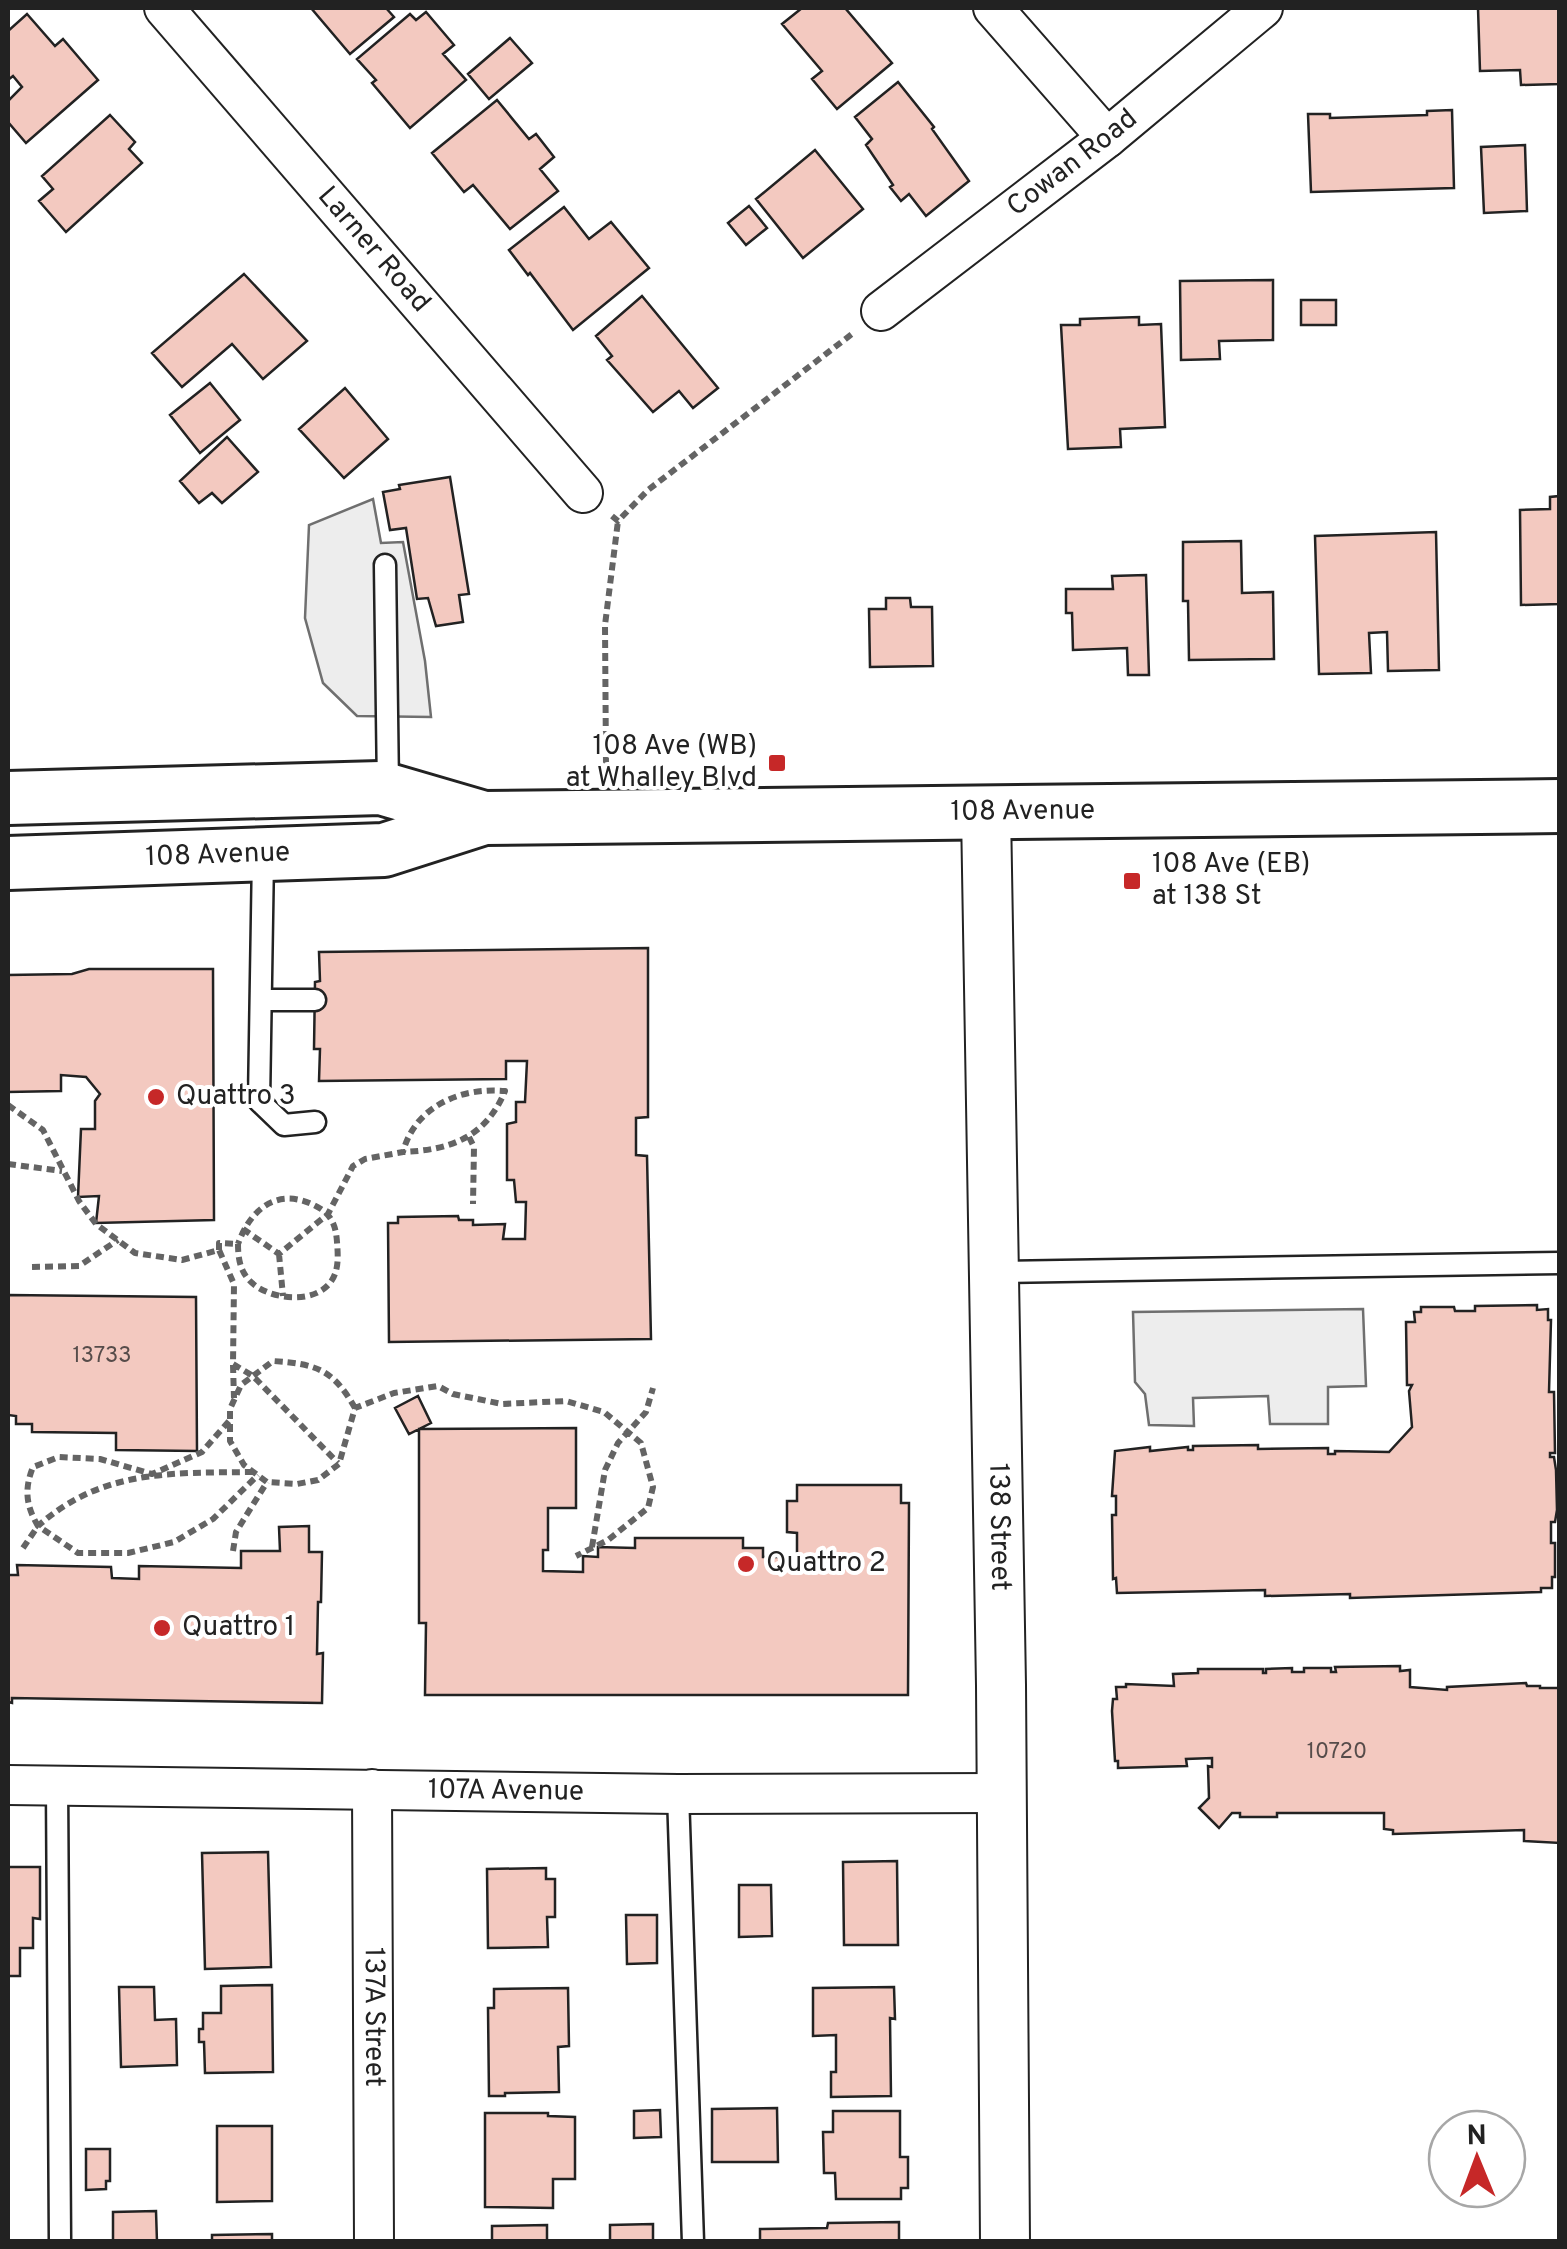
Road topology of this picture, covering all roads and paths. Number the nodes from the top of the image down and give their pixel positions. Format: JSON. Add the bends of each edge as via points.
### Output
{"nodes":[{"id":1,"x":164,"y":8,"type":"edge"},
{"id":2,"x":994,"y":8,"type":"edge"},
{"id":3,"x":1262,"y":8,"type":"edge"},
{"id":4,"x":1107,"y":138,"type":"junction"},
{"id":5,"x":881,"y":312,"type":"joint"},
{"id":6,"x":583,"y":493,"type":"joint"},
{"id":7,"x":618,"y":521,"type":"junction"},
{"id":8,"x":385,"y":565,"type":"dead end"},
{"id":9,"x":606,"y":765,"type":"dead end"},
{"id":10,"x":388,"y":790,"type":"junction"},
{"id":11,"x":8,"y":798,"type":"edge"},
{"id":12,"x":1560,"y":806,"type":"edge"},
{"id":13,"x":986,"y":812,"type":"junction"},
{"id":14,"x":484,"y":818,"type":"junction"},
{"id":15,"x":263,"y":854,"type":"junction"},
{"id":16,"x":8,"y":863,"type":"edge"},
{"id":17,"x":262,"y":1000,"type":"junction"},
{"id":18,"x":315,"y":1000,"type":"dead end"},
{"id":19,"x":8,"y":1105,"type":"edge"},
{"id":20,"x":315,"y":1122,"type":"dead end"},
{"id":21,"x":469,"y":1137,"type":"junction"},
{"id":22,"x":403,"y":1152,"type":"junction"},
{"id":23,"x":8,"y":1164,"type":"edge"},
{"id":24,"x":64,"y":1172,"type":"junction"},
{"id":25,"x":473,"y":1204,"type":"dead end"},
{"id":26,"x":328,"y":1214,"type":"junction"},
{"id":27,"x":243,"y":1229,"type":"junction"},
{"id":28,"x":118,"y":1240,"type":"junction"},
{"id":29,"x":238,"y":1244,"type":"junction"},
{"id":30,"x":219,"y":1250,"type":"junction"},
{"id":31,"x":279,"y":1254,"type":"junction"},
{"id":32,"x":1560,"y":1262,"type":"edge"},
{"id":33,"x":32,"y":1267,"type":"dead end"},
{"id":34,"x":994,"y":1272,"type":"junction"},
{"id":35,"x":283,"y":1296,"type":"junction"},
{"id":36,"x":233,"y":1364,"type":"junction"},
{"id":37,"x":253,"y":1376,"type":"junction"},
{"id":38,"x":653,"y":1388,"type":"dead end"},
{"id":39,"x":234,"y":1401,"type":"junction"},
{"id":40,"x":355,"y":1408,"type":"junction"},
{"id":41,"x":230,"y":1420,"type":"junction"},
{"id":42,"x":629,"y":1433,"type":"junction"},
{"id":43,"x":339,"y":1464,"type":"junction"},
{"id":44,"x":152,"y":1474,"type":"junction"},
{"id":45,"x":256,"y":1474,"type":"junction"},
{"id":46,"x":267,"y":1482,"type":"junction"},
{"id":47,"x":38,"y":1526,"type":"junction"},
{"id":48,"x":23,"y":1548,"type":"dead end"},
{"id":49,"x":592,"y":1548,"type":"junction"},
{"id":50,"x":233,"y":1551,"type":"dead end"},
{"id":51,"x":576,"y":1556,"type":"dead end"},
{"id":52,"x":8,"y":1784,"type":"edge"},
{"id":53,"x":57,"y":1786,"type":"junction"},
{"id":54,"x":372,"y":1789,"type":"junction"},
{"id":55,"x":1001,"y":1793,"type":"junction"},
{"id":56,"x":678,"y":1794,"type":"junction"},
{"id":57,"x":60,"y":2242,"type":"edge"},
{"id":58,"x":374,"y":2242,"type":"edge"},
{"id":59,"x":693,"y":2242,"type":"edge"},
{"id":60,"x":1004,"y":2242,"type":"edge"}],
"edges":[{"from":1,"to":6,"type":"street","name":"Larner Road"},
{"from":2,"to":4,"type":"street"},
{"from":3,"to":4,"type":"street","name":"Cowan Road"},
{"from":4,"to":5,"type":"street","name":"Cowan Road"},
{"from":5,"to":7,"type":"path","via":[[648,490]]},
{"from":6,"to":7,"type":"path"},
{"from":7,"to":9,"type":"path","via":[[604,625]]},
{"from":8,"to":10,"type":"lane"},
{"from":10,"to":11,"type":"main road","name":"108 Avenue"},
{"from":10,"to":14,"type":"main road","name":"108 Avenue"},
{"from":12,"to":13,"type":"main road","name":"108 Avenue"},
{"from":13,"to":14,"type":"main road","name":"108 Avenue"},
{"from":13,"to":34,"type":"street","name":"138 Street"},
{"from":14,"to":15,"type":"main road","name":"108 Avenue","via":[[384,850]]},
{"from":15,"to":16,"type":"main road","name":"108 Avenue"},
{"from":15,"to":17,"type":"lane"},
{"from":17,"to":18,"type":"lane"},
{"from":17,"to":20,"type":"lane","via":[[259,1100],[284,1125]]},
{"from":19,"to":24,"type":"path","via":[[43,1130]]},
{"from":21,"to":22,"type":"path"},
{"from":21,"to":22,"type":"path","via":[[496,1112],[505,1092],[466,1091],[443,1101],[408,1135]]},
{"from":21,"to":25,"type":"path"},
{"from":22,"to":26,"type":"path","via":[[353,1166]]},
{"from":23,"to":24,"type":"path"},
{"from":24,"to":28,"type":"path","via":[[96,1224]]},
{"from":26,"to":27,"type":"path","via":[[283,1199],[263,1205]]},
{"from":26,"to":31,"type":"path"},
{"from":26,"to":35,"type":"path","via":[[337,1238],[331,1282],[301,1297]]},
{"from":27,"to":29,"type":"path"},
{"from":27,"to":31,"type":"path"},
{"from":28,"to":30,"type":"path","via":[[134,1253],[182,1260]]},
{"from":28,"to":33,"type":"path","via":[[79,1266]]},
{"from":29,"to":30,"type":"path","via":[[219,1243]]},
{"from":29,"to":35,"type":"path","via":[[247,1279]]},
{"from":30,"to":36,"type":"path","via":[[234,1284]]},
{"from":31,"to":35,"type":"path"},
{"from":32,"to":34,"type":"lane"},
{"from":34,"to":55,"type":"street","name":"138 Street"},
{"from":36,"to":37,"type":"path"},
{"from":36,"to":39,"type":"path"},
{"from":37,"to":39,"type":"path"},
{"from":37,"to":40,"type":"path","via":[[273,1361],[312,1363],[342,1385]]},
{"from":37,"to":43,"type":"path"},
{"from":38,"to":42,"type":"path","via":[[646,1412]]},
{"from":39,"to":41,"type":"path"},
{"from":40,"to":42,"type":"path","via":[[438,1386],[502,1404],[566,1401],[604,1412]]},
{"from":40,"to":43,"type":"path"},
{"from":41,"to":44,"type":"path","via":[[202,1452]]},
{"from":41,"to":45,"type":"path","via":[[230,1441]]},
{"from":42,"to":49,"type":"path","via":[[605,1470]]},
{"from":42,"to":49,"type":"path","via":[[641,1443],[653,1487],[648,1508]]},
{"from":43,"to":46,"type":"path","via":[[318,1480]]},
{"from":44,"to":45,"type":"path"},
{"from":44,"to":47,"type":"path","via":[[65,1503]]},
{"from":44,"to":47,"type":"path","via":[[100,1459],[59,1457],[33,1467],[25,1486]]},
{"from":45,"to":46,"type":"path"},
{"from":45,"to":47,"type":"path","via":[[213,1519],[174,1542],[128,1553],[78,1553]]},
{"from":46,"to":50,"type":"path","via":[[236,1532]]},
{"from":47,"to":48,"type":"path"},
{"from":49,"to":51,"type":"path"},
{"from":52,"to":53,"type":"street","name":"107A Avenue"},
{"from":53,"to":54,"type":"street","name":"107A Avenue"},
{"from":53,"to":57,"type":"lane"},
{"from":54,"to":56,"type":"street","name":"107A Avenue"},
{"from":54,"to":58,"type":"street","name":"137A Street"},
{"from":55,"to":56,"type":"street","name":"107A Avenue"},
{"from":55,"to":60,"type":"street","name":"138 Street"},
{"from":56,"to":59,"type":"lane"}]}
